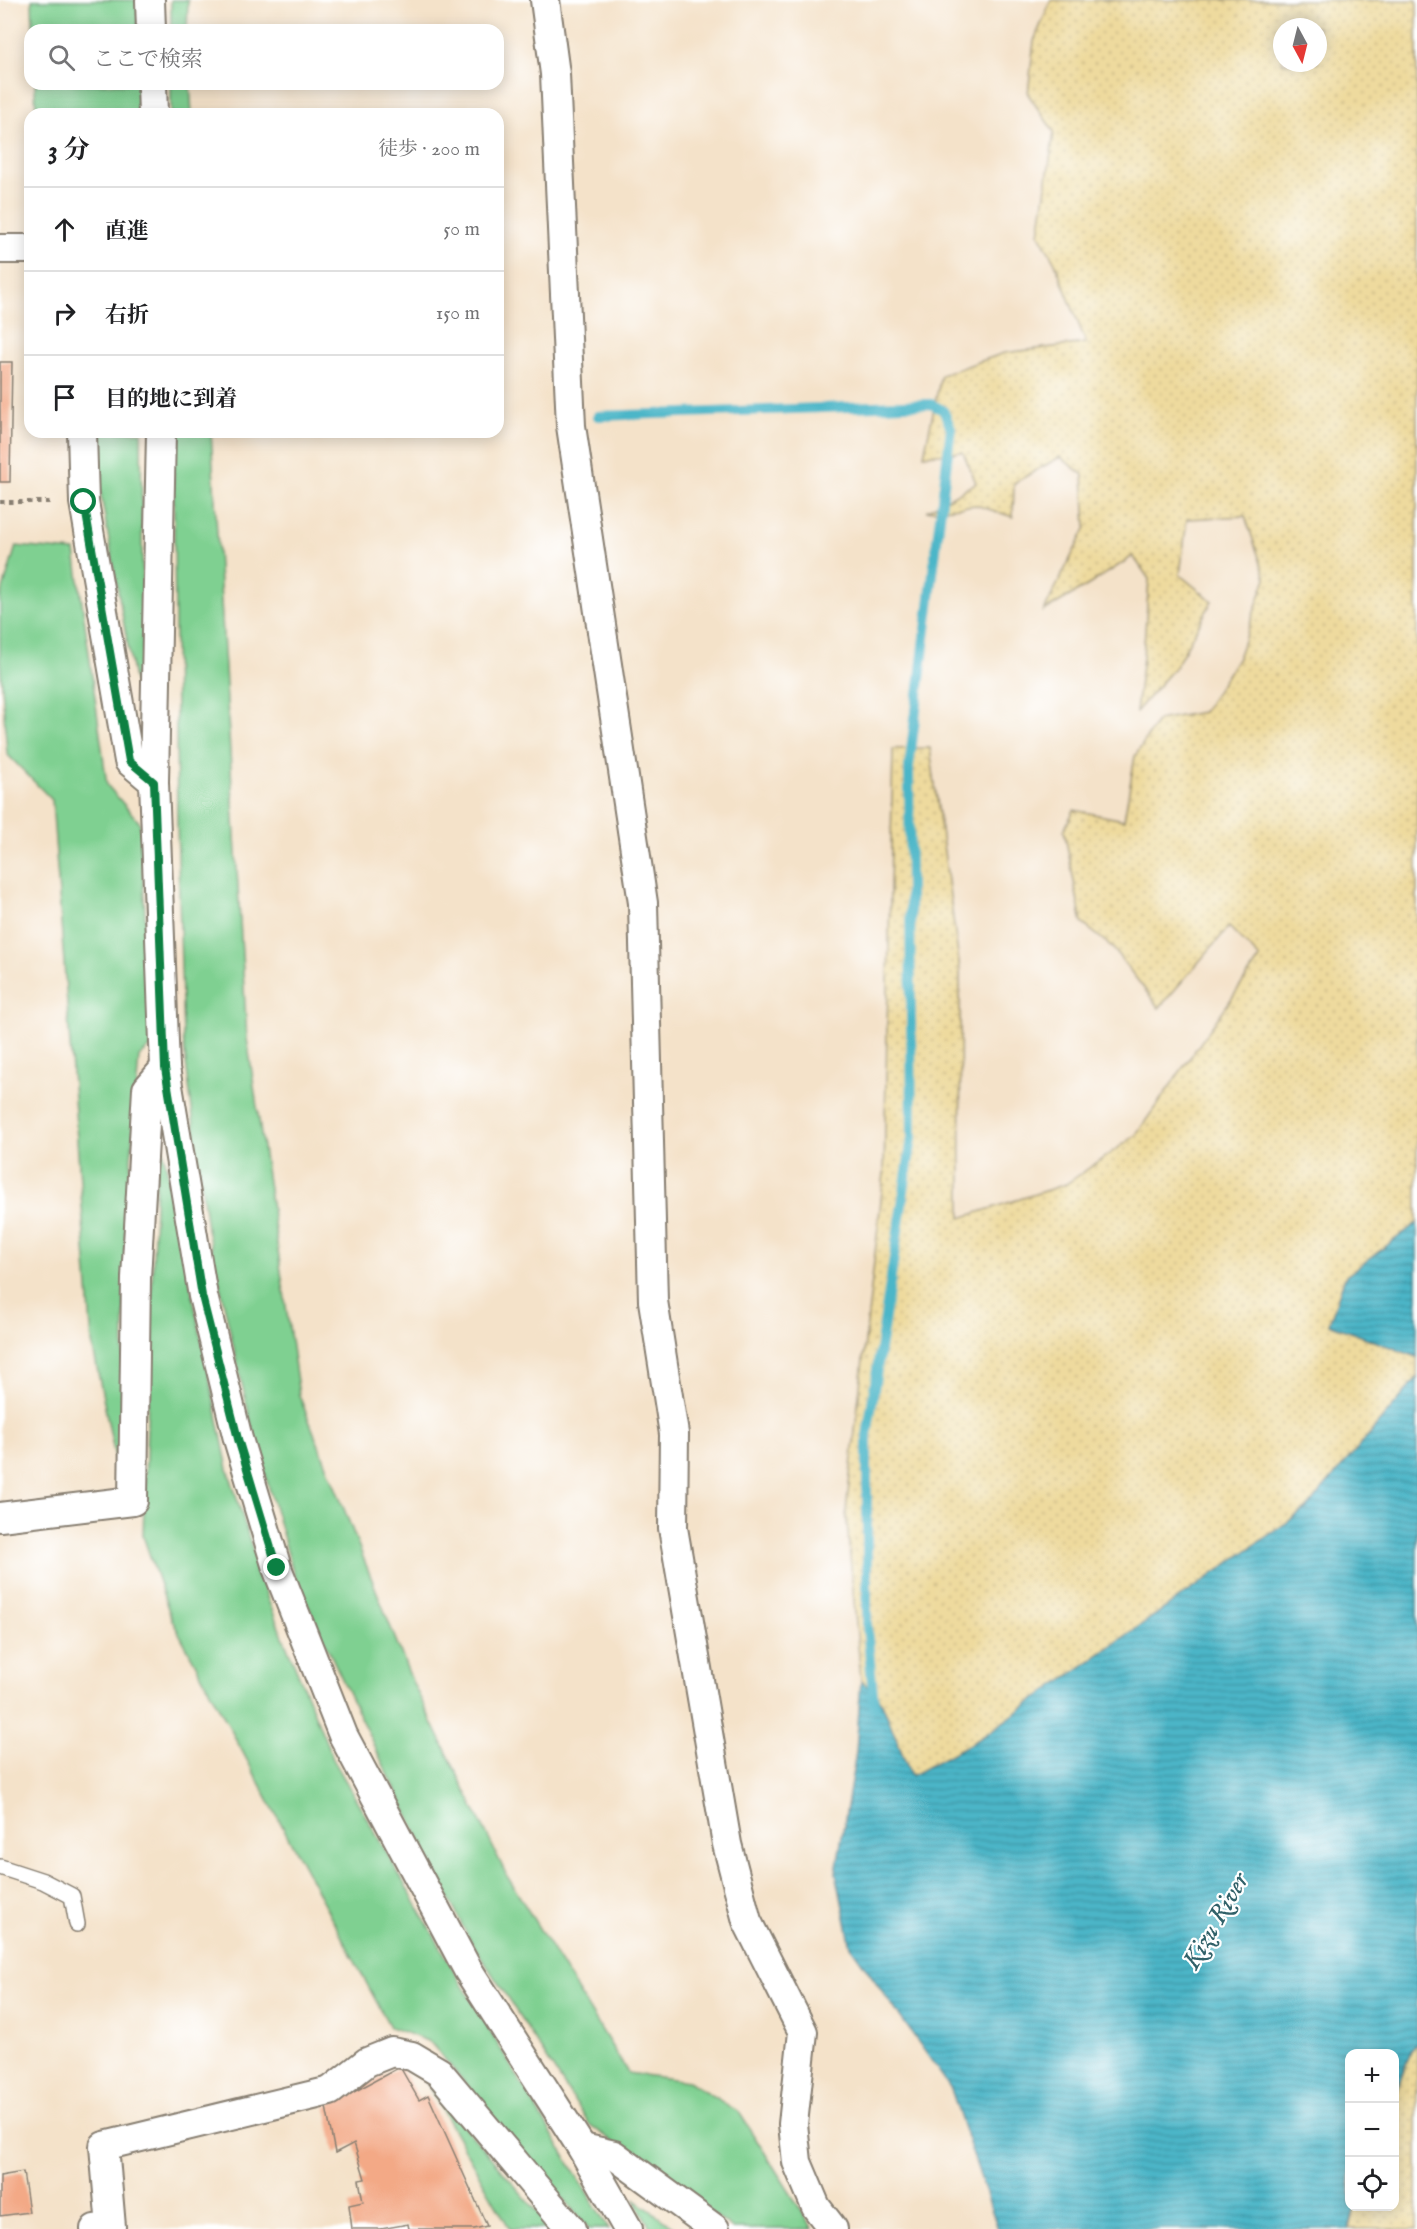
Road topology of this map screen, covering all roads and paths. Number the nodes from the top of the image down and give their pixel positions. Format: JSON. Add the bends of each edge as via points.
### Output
{"nodes":[{"id":1,"x":150,"y":0,"type":"edge"},
{"id":2,"x":545,"y":0,"type":"edge"},
{"id":3,"x":151,"y":24,"type":"edge"},
{"id":4,"x":152,"y":90,"type":"edge"},
{"id":5,"x":153,"y":108,"type":"edge"},
{"id":6,"x":0,"y":249,"type":"edge"},
{"id":7,"x":24,"y":249,"type":"edge"},
{"id":8,"x":82,"y":438,"type":"edge"},
{"id":9,"x":161,"y":438,"type":"edge"},
{"id":10,"x":0,"y":502,"type":"edge"},
{"id":11,"x":84,"y":502,"type":"junction"},
{"id":12,"x":154,"y":782,"type":"junction"},
{"id":13,"x":165,"y":1068,"type":"junction"},
{"id":14,"x":0,"y":1517,"type":"edge"},
{"id":15,"x":0,"y":1867,"type":"edge"},
{"id":16,"x":77,"y":1924,"type":"dead end"},
{"id":17,"x":582,"y":2148,"type":"junction"},
{"id":18,"x":95,"y":2229,"type":"edge"},
{"id":19,"x":572,"y":2229,"type":"edge"},
{"id":20,"x":628,"y":2229,"type":"edge"},
{"id":21,"x":716,"y":2229,"type":"edge"},
{"id":22,"x":833,"y":2229,"type":"edge"}],
"edges":[{"from":1,"to":3,"type":"street"},
{"from":2,"to":22,"type":"street","via":[[555,74],[571,426],[643,903],[653,1301],[674,1434],[673,1528],[727,1844],[747,1921],[803,2032],[793,2124],[797,2162],[816,2207]]},
{"from":4,"to":5,"type":"street"},
{"from":6,"to":7,"type":"street"},
{"from":8,"to":11,"type":"street"},
{"from":9,"to":12,"type":"street"},
{"from":10,"to":11,"type":"path"},
{"from":11,"to":12,"type":"street","via":[[129,761]]},
{"from":12,"to":13,"type":"street"},
{"from":13,"to":14,"type":"street","via":[[147,1089],[136,1278],[133,1501]]},
{"from":13,"to":17,"type":"street","via":[[202,1296],[238,1439],[277,1568],[343,1736],[468,1970]]},
{"from":15,"to":16,"type":"lane","via":[[43,1881],[72,1896]]},
{"from":17,"to":20,"type":"street"},
{"from":17,"to":21,"type":"street","via":[[614,2155]]},
{"from":18,"to":19,"type":"street","via":[[111,2227],[104,2146],[330,2091],[367,2062],[392,2052],[412,2056],[439,2072]]}]}
